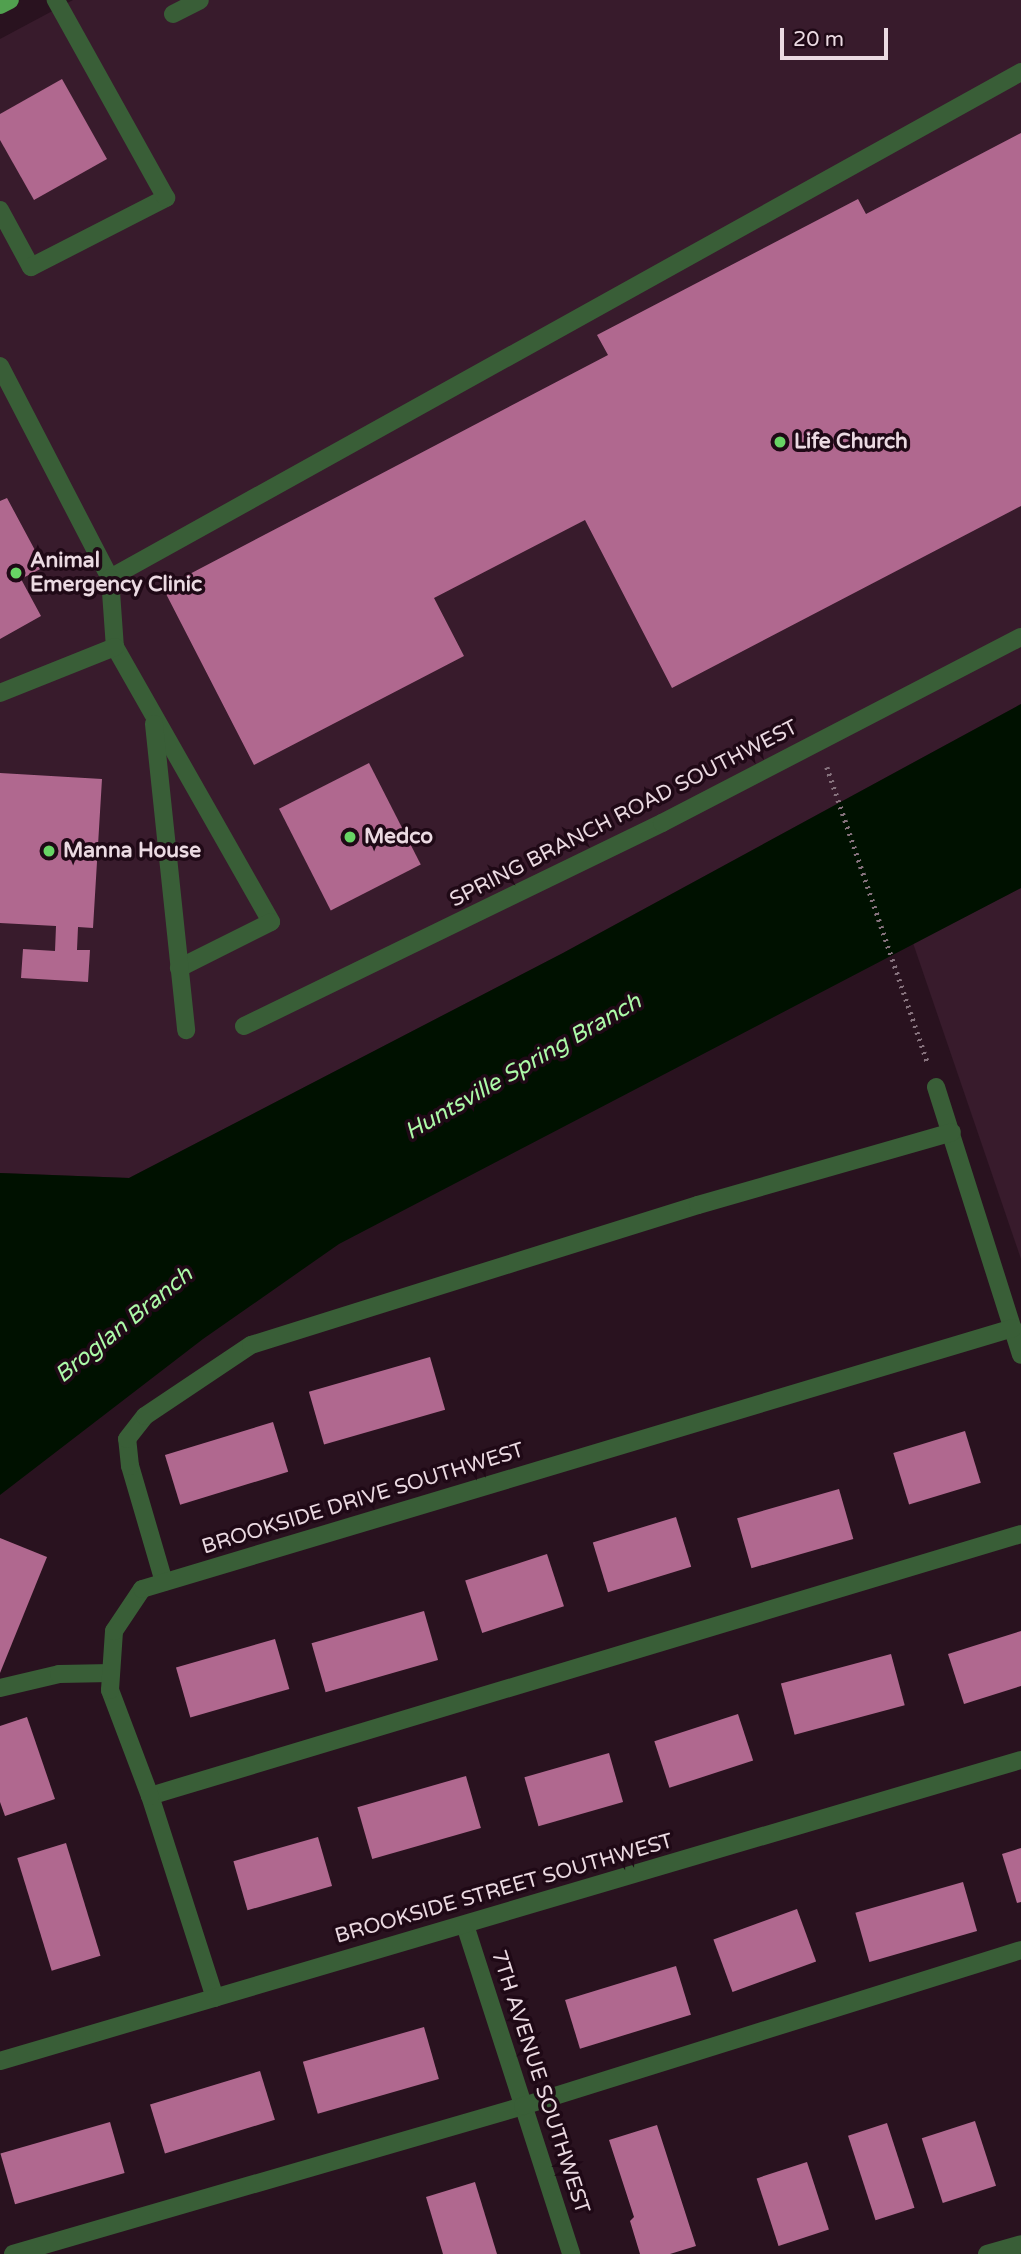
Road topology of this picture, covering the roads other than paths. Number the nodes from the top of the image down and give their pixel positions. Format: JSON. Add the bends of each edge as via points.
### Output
{"nodes":[{"id":1,"x":10,"y":0,"type":"edge"},
{"id":2,"x":56,"y":0,"type":"edge"},
{"id":3,"x":200,"y":0,"type":"edge"},
{"id":4,"x":0,"y":5,"type":"edge"},
{"id":5,"x":173,"y":14,"type":"dead end"},
{"id":6,"x":1021,"y":72,"type":"edge"},
{"id":7,"x":0,"y":210,"type":"edge"},
{"id":8,"x":0,"y":366,"type":"edge"},
{"id":9,"x":110,"y":578,"type":"junction"},
{"id":10,"x":1021,"y":637,"type":"edge"},
{"id":11,"x":115,"y":647,"type":"junction"},
{"id":12,"x":0,"y":693,"type":"edge"},
{"id":13,"x":153,"y":718,"type":"junction"},
{"id":14,"x":179,"y":968,"type":"junction"},
{"id":15,"x":244,"y":1026,"type":"dead end"},
{"id":16,"x":186,"y":1030,"type":"dead end"},
{"id":17,"x":936,"y":1087,"type":"road end"},
{"id":18,"x":952,"y":1132,"type":"junction"},
{"id":19,"x":1013,"y":1328,"type":"junction"},
{"id":20,"x":1021,"y":1355,"type":"edge"},
{"id":21,"x":1021,"y":1534,"type":"edge"},
{"id":22,"x":164,"y":1582,"type":"junction"},
{"id":23,"x":111,"y":1673,"type":"junction"},
{"id":24,"x":0,"y":1688,"type":"edge"},
{"id":25,"x":1021,"y":1760,"type":"edge"},
{"id":26,"x":150,"y":1796,"type":"junction"},
{"id":27,"x":465,"y":1925,"type":"junction"},
{"id":28,"x":1021,"y":1950,"type":"edge"},
{"id":29,"x":215,"y":1998,"type":"junction"},
{"id":30,"x":0,"y":2061,"type":"edge"},
{"id":31,"x":523,"y":2106,"type":"junction"},
{"id":32,"x":1021,"y":2244,"type":"edge"},
{"id":33,"x":13,"y":2254,"type":"edge"},
{"id":34,"x":571,"y":2254,"type":"edge"},
{"id":35,"x":987,"y":2254,"type":"edge"}],
"edges":[{"from":1,"to":4,"type":"main road"},
{"from":2,"to":7,"type":"street","via":[[166,198],[31,267]]},
{"from":3,"to":5,"type":"street"},
{"from":6,"to":9,"type":"street"},
{"from":8,"to":9,"type":"street"},
{"from":9,"to":11,"type":"street"},
{"from":10,"to":15,"type":"street","name":"SPRING BRANCH ROAD SOUTHWEST","via":[[662,823]]},
{"from":11,"to":12,"type":"street"},
{"from":11,"to":13,"type":"street"},
{"from":13,"to":14,"type":"street"},
{"from":13,"to":14,"type":"street","via":[[271,922]]},
{"from":14,"to":16,"type":"street"},
{"from":17,"to":18,"type":"street"},
{"from":18,"to":19,"type":"street"},
{"from":18,"to":22,"type":"street","via":[[698,1205],[251,1345],[145,1416],[127,1439],[130,1466]]},
{"from":19,"to":20,"type":"street"},
{"from":19,"to":22,"type":"street","name":"BROOKSIDE DRIVE SOUTHWEST"},
{"from":21,"to":26,"type":"street"},
{"from":22,"to":23,"type":"street","name":"BROOKSIDE DRIVE SOUTHWEST","via":[[142,1589],[114,1630]]},
{"from":23,"to":24,"type":"street","via":[[59,1674]]},
{"from":23,"to":26,"type":"street","name":"BROOKSIDE DRIVE SOUTHWEST","via":[[110,1690]]},
{"from":25,"to":27,"type":"street","name":"BROOKSIDE STREET SOUTHWEST"},
{"from":26,"to":29,"type":"street","name":"BROOKSIDE DRIVE SOUTHWEST"},
{"from":27,"to":29,"type":"street","name":"BROOKSIDE STREET SOUTHWEST"},
{"from":27,"to":31,"type":"street","name":"7TH AVENUE SOUTHWEST"},
{"from":28,"to":31,"type":"street"},
{"from":29,"to":30,"type":"street","name":"BROOKSIDE STREET SOUTHWEST"},
{"from":31,"to":33,"type":"street"},
{"from":31,"to":34,"type":"street","name":"7TH AVENUE SOUTHWEST"},
{"from":32,"to":35,"type":"street"}]}
